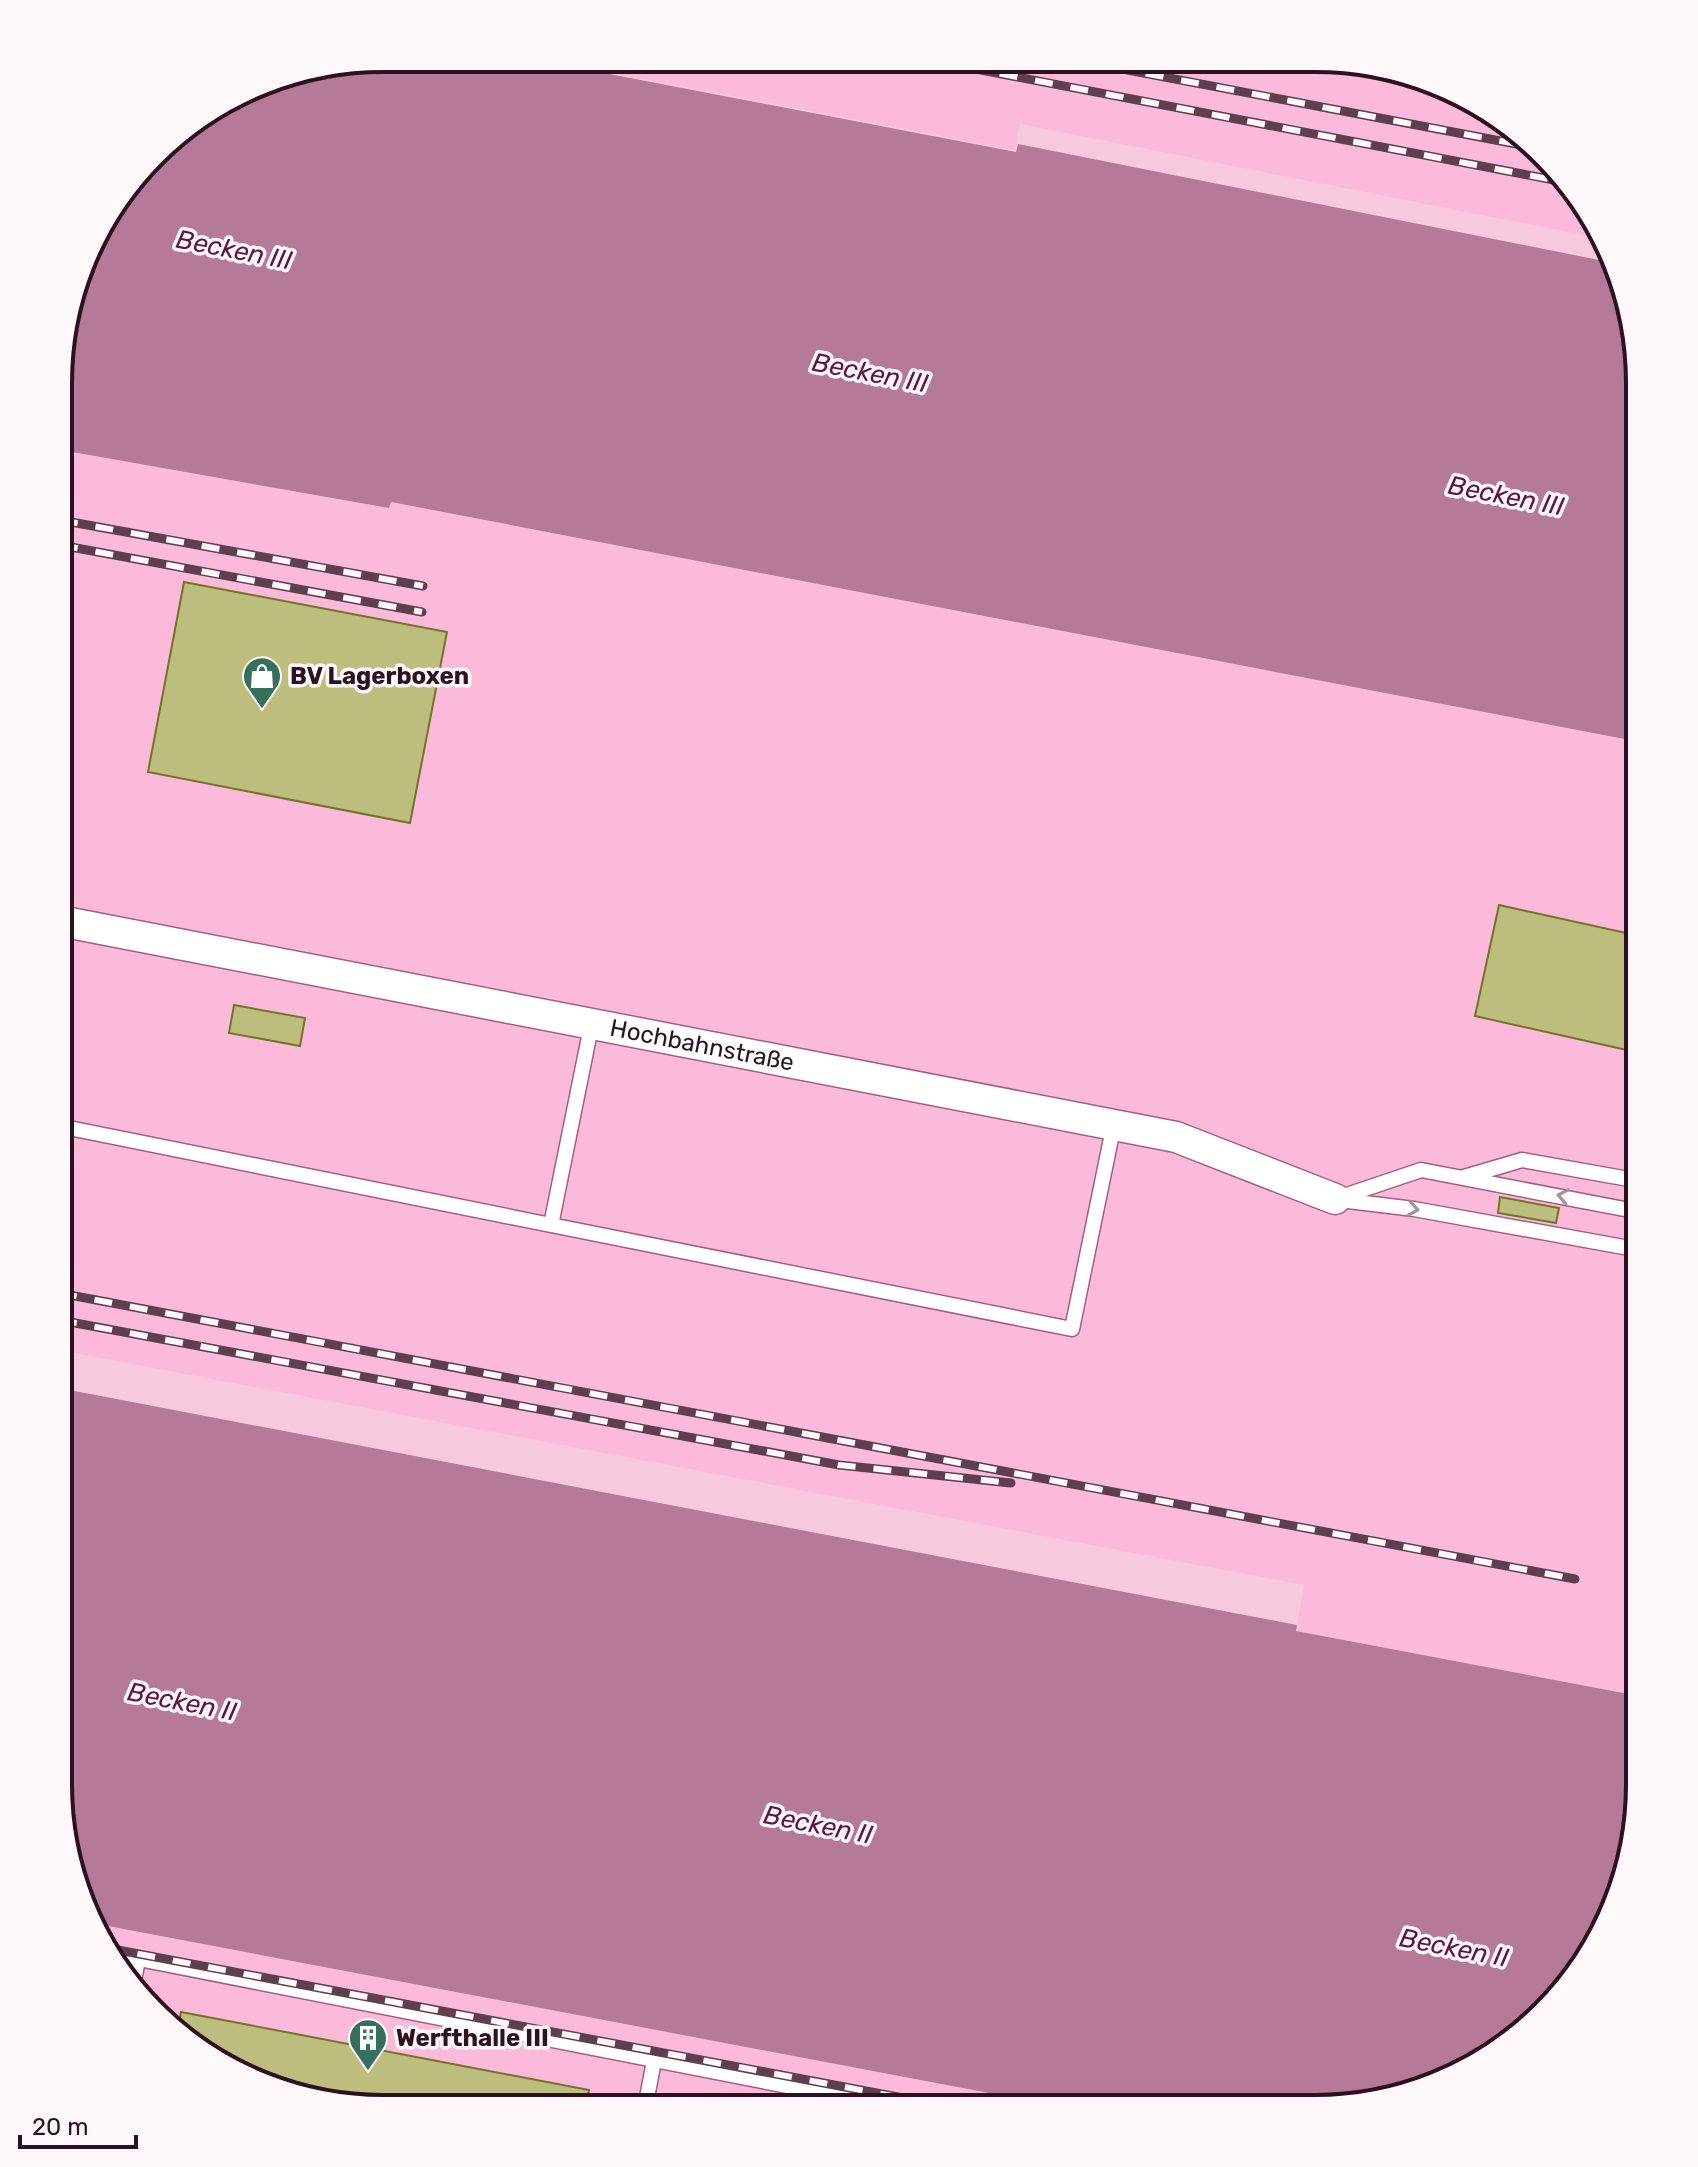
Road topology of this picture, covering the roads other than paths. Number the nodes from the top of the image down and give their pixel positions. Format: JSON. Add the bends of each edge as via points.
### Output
{"nodes":[{"id":1,"x":72,"y":923,"type":"edge"},
{"id":2,"x":592,"y":1021,"type":"junction"},
{"id":3,"x":1114,"y":1124,"type":"junction"},
{"id":4,"x":72,"y":1129,"type":"edge"},
{"id":5,"x":1463,"y":1177,"type":"junction"},
{"id":6,"x":1626,"y":1179,"type":"edge"},
{"id":7,"x":1335,"y":1199,"type":"junction"},
{"id":8,"x":1626,"y":1209,"type":"edge"},
{"id":9,"x":551,"y":1225,"type":"junction"},
{"id":10,"x":1626,"y":1247,"type":"edge"},
{"id":11,"x":123,"y":1956,"type":"edge"},
{"id":12,"x":138,"y":1959,"type":"junction"},
{"id":13,"x":136,"y":1972,"type":"edge"},
{"id":14,"x":654,"y":2061,"type":"junction"},
{"id":15,"x":647,"y":2095,"type":"edge"},
{"id":16,"x":832,"y":2095,"type":"edge"}],
"edges":[{"from":1,"to":2,"type":"street","name":"Hochbahnstraße"},
{"from":2,"to":3,"type":"street","name":"Hochbahnstraße"},
{"from":2,"to":9,"type":"lane"},
{"from":3,"to":7,"type":"street","name":"Hochbahnstraße","via":[[1176,1137]]},
{"from":3,"to":9,"type":"lane","via":[[1072,1329]]},
{"from":4,"to":9,"type":"lane"},
{"from":5,"to":6,"type":"lane","via":[[1522,1160]]},
{"from":5,"to":7,"type":"lane","via":[[1421,1170]]},
{"from":8,"to":5,"type":"lane","one_way":true},
{"from":7,"to":10,"type":"lane","one_way":true},
{"from":11,"to":12,"type":"lane"},
{"from":12,"to":13,"type":"lane"},
{"from":12,"to":14,"type":"lane"},
{"from":14,"to":15,"type":"lane"},
{"from":14,"to":16,"type":"lane"}]}
